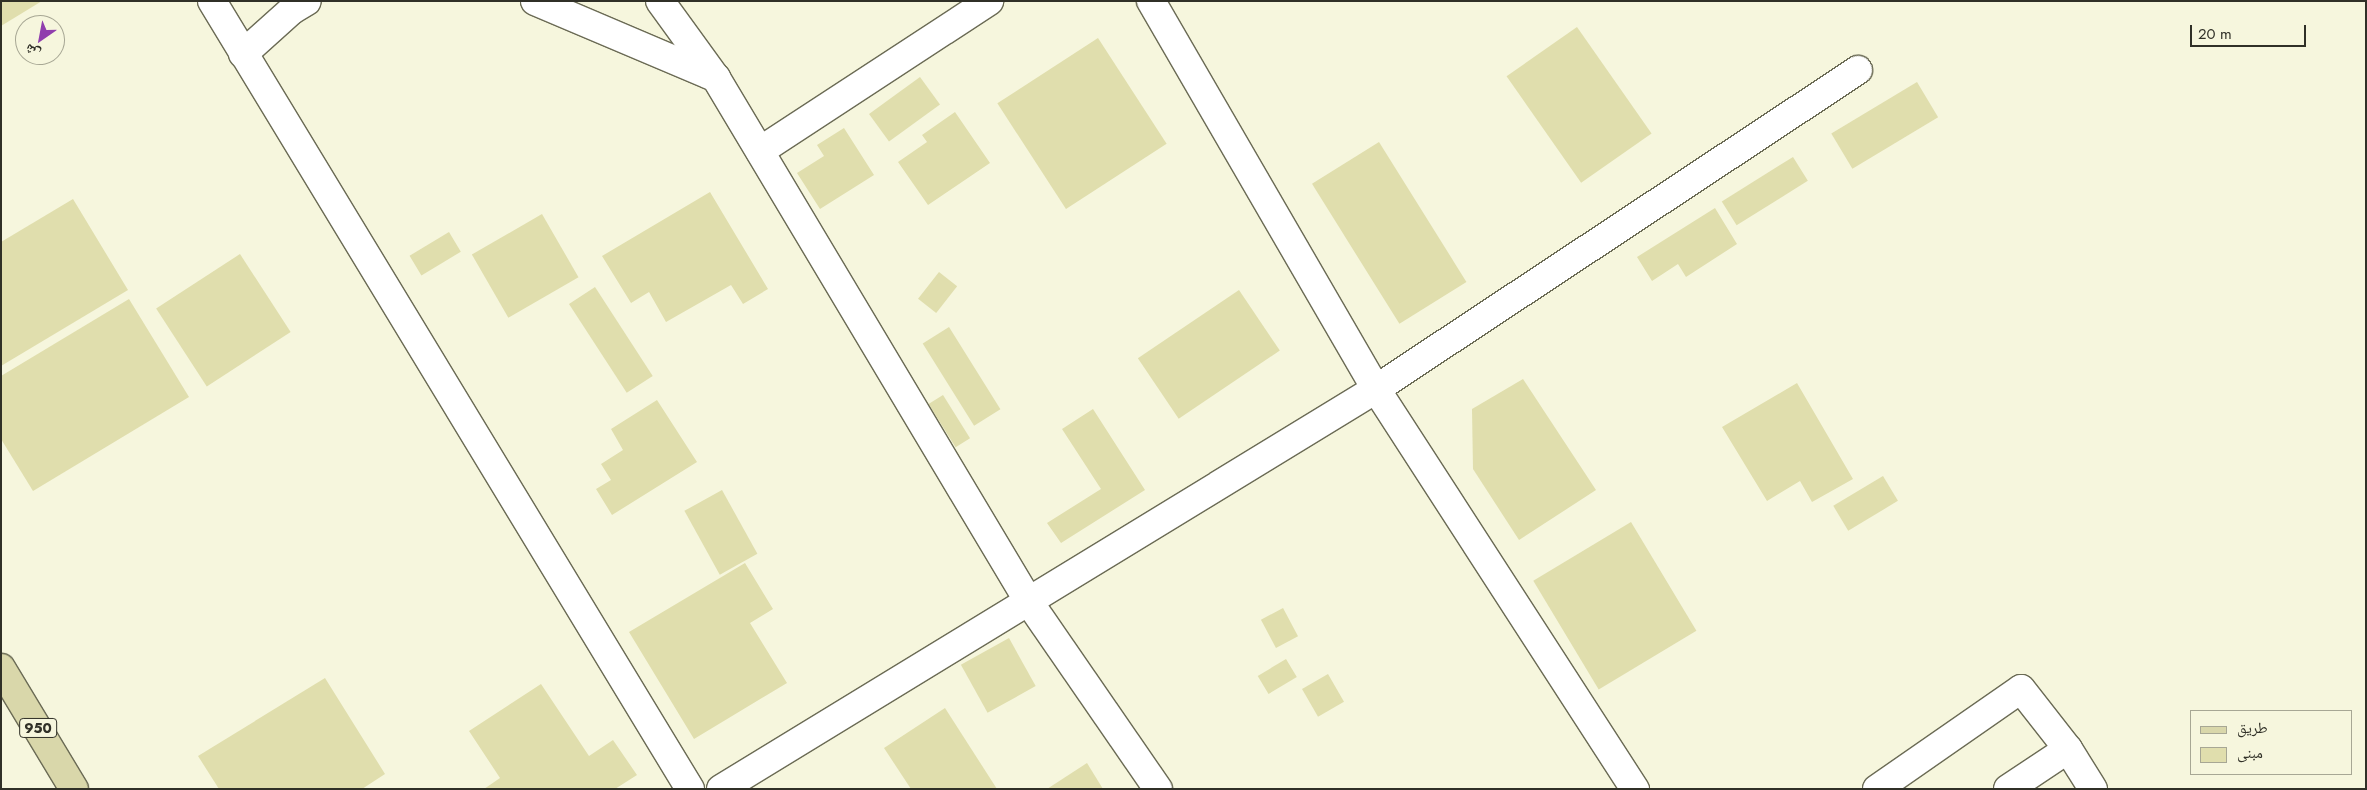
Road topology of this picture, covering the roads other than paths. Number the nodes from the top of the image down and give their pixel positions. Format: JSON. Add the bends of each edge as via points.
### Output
{"nodes":[{"id":1,"x":212,"y":1,"type":"edge"},
{"id":2,"x":307,"y":1,"type":"edge"},
{"id":3,"x":535,"y":1,"type":"edge"},
{"id":4,"x":660,"y":1,"type":"edge"},
{"id":5,"x":990,"y":1,"type":"edge"},
{"id":6,"x":1151,"y":1,"type":"edge"},
{"id":7,"x":243,"y":54,"type":"junction"},
{"id":8,"x":1858,"y":70,"type":"dead end"},
{"id":9,"x":716,"y":78,"type":"junction"},
{"id":10,"x":760,"y":151,"type":"junction"},
{"id":11,"x":1376,"y":389,"type":"junction"},
{"id":12,"x":1029,"y":602,"type":"junction"},
{"id":13,"x":1,"y":668,"type":"edge"},
{"id":14,"x":2068,"y":749,"type":"junction"},
{"id":15,"x":74,"y":789,"type":"edge"},
{"id":16,"x":690,"y":789,"type":"edge"},
{"id":17,"x":720,"y":789,"type":"edge"},
{"id":18,"x":1158,"y":789,"type":"edge"},
{"id":19,"x":1635,"y":789,"type":"edge"},
{"id":20,"x":1877,"y":789,"type":"edge"},
{"id":21,"x":2008,"y":789,"type":"edge"},
{"id":22,"x":2093,"y":789,"type":"edge"}],
"edges":[{"from":1,"to":7,"type":"street"},
{"from":2,"to":7,"type":"street","via":[[292,10]]},
{"from":3,"to":9,"type":"street"},
{"from":4,"to":9,"type":"street"},
{"from":5,"to":10,"type":"street"},
{"from":6,"to":11,"type":"street"},
{"from":7,"to":16,"type":"street"},
{"from":8,"to":11,"type":"street"},
{"from":9,"to":10,"type":"street"},
{"from":10,"to":12,"type":"street"},
{"from":11,"to":12,"type":"street"},
{"from":11,"to":19,"type":"street"},
{"from":12,"to":17,"type":"street"},
{"from":12,"to":18,"type":"street"},
{"from":13,"to":15,"type":"main road","number":"950"},
{"from":14,"to":20,"type":"street","via":[[2021,689]]},
{"from":14,"to":21,"type":"street"},
{"from":14,"to":22,"type":"street"}]}
